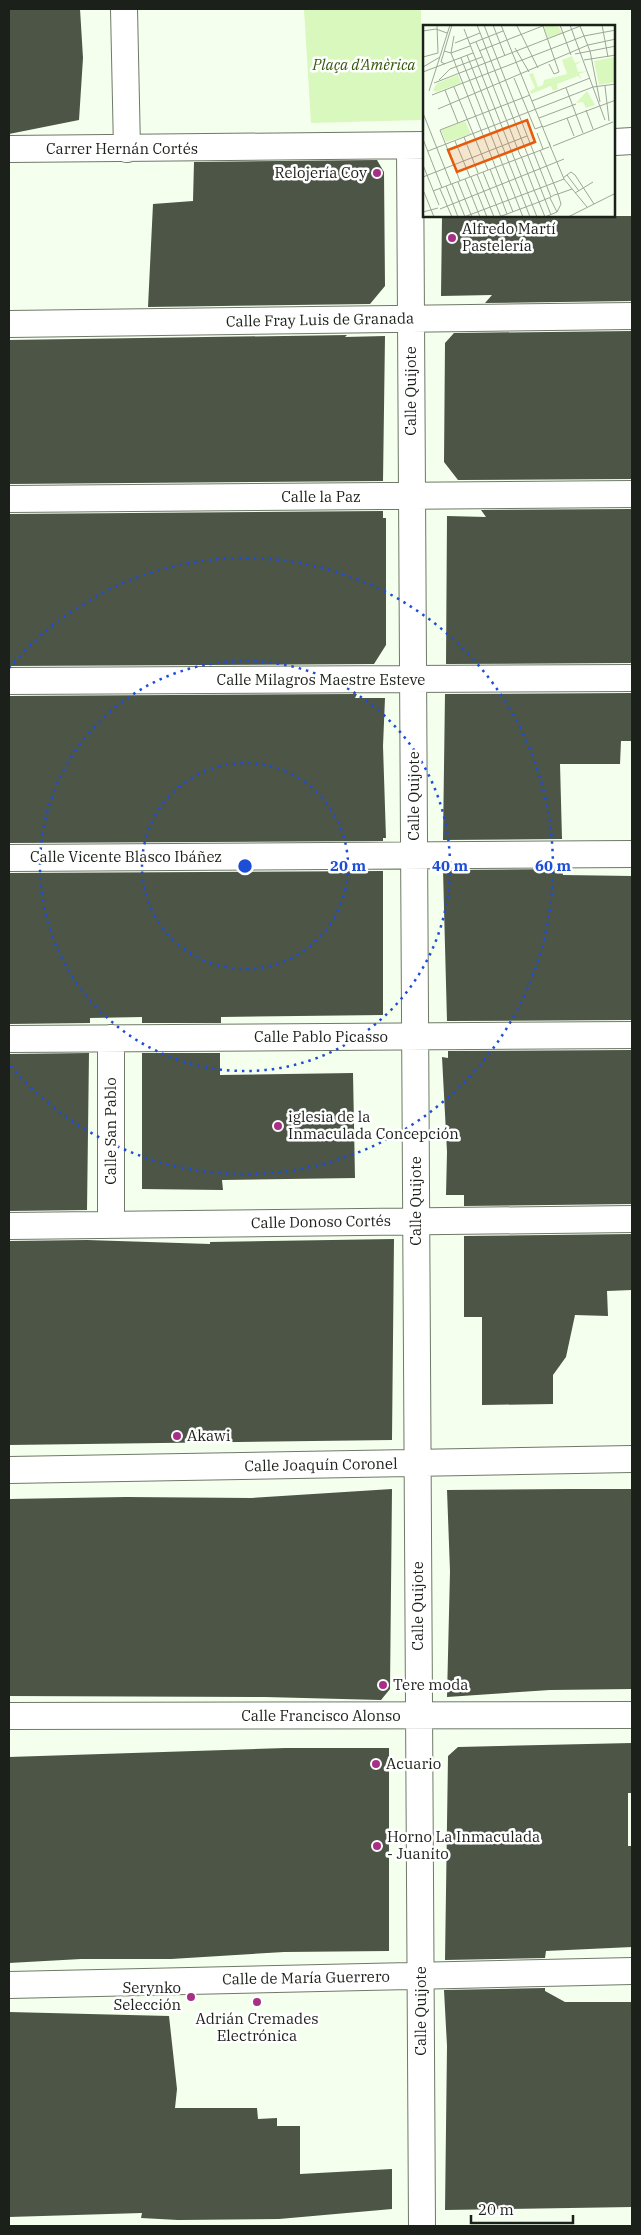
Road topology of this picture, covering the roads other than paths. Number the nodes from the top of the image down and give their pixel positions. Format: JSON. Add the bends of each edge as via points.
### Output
{"nodes":[{"id":1,"x":124,"y":9,"type":"edge"},
{"id":2,"x":616,"y":142,"type":"edge"},
{"id":3,"x":632,"y":142,"type":"edge"},
{"id":4,"x":417,"y":145,"type":"edge"},
{"id":5,"x":9,"y":149,"type":"edge"},
{"id":6,"x":127,"y":149,"type":"junction"},
{"id":7,"x":632,"y":316,"type":"edge"},
{"id":8,"x":411,"y":318,"type":"junction"},
{"id":9,"x":9,"y":324,"type":"edge"},
{"id":10,"x":632,"y":494,"type":"edge"},
{"id":11,"x":412,"y":496,"type":"junction"},
{"id":12,"x":9,"y":499,"type":"edge"},
{"id":13,"x":632,"y":678,"type":"edge"},
{"id":14,"x":412,"y":680,"type":"junction"},
{"id":15,"x":9,"y":681,"type":"edge"},
{"id":16,"x":632,"y":854,"type":"edge"},
{"id":17,"x":414,"y":855,"type":"junction"},
{"id":18,"x":9,"y":858,"type":"edge"},
{"id":19,"x":632,"y":1035,"type":"edge"},
{"id":20,"x":415,"y":1036,"type":"junction"},
{"id":21,"x":111,"y":1038,"type":"junction"},
{"id":22,"x":9,"y":1039,"type":"edge"},
{"id":23,"x":632,"y":1219,"type":"edge"},
{"id":24,"x":416,"y":1222,"type":"junction"},
{"id":25,"x":111,"y":1224,"type":"junction"},
{"id":26,"x":9,"y":1226,"type":"edge"},
{"id":27,"x":632,"y":1459,"type":"edge"},
{"id":28,"x":417,"y":1463,"type":"junction"},
{"id":29,"x":9,"y":1470,"type":"edge"},
{"id":30,"x":632,"y":1715,"type":"edge"},
{"id":31,"x":9,"y":1716,"type":"edge"},
{"id":32,"x":419,"y":1716,"type":"junction"},
{"id":33,"x":632,"y":1971,"type":"edge"},
{"id":34,"x":420,"y":1976,"type":"junction"},
{"id":35,"x":9,"y":1985,"type":"edge"},
{"id":36,"x":422,"y":2226,"type":"edge"}],
"edges":[{"from":1,"to":6,"type":"street"},
{"from":2,"to":3,"type":"street"},
{"from":4,"to":6,"type":"street","name":"Carrer Hernán Cortés"},
{"from":4,"to":8,"type":"street","name":"Calle Quijote"},
{"from":5,"to":6,"type":"street","name":"Carrer Hernán Cortés"},
{"from":7,"to":8,"type":"street","name":"Calle Fray Luis de Granada"},
{"from":8,"to":9,"type":"street","name":"Calle Fray Luis de Granada"},
{"from":8,"to":11,"type":"street","name":"Calle Quijote"},
{"from":10,"to":11,"type":"street","name":"Calle la Paz"},
{"from":11,"to":12,"type":"street","name":"Calle la Paz"},
{"from":11,"to":14,"type":"street","name":"Calle Quijote"},
{"from":13,"to":14,"type":"street","name":"Calle Milagros Maestre Esteve"},
{"from":14,"to":15,"type":"street","name":"Calle Milagros Maestre Esteve"},
{"from":14,"to":17,"type":"street","name":"Calle Quijote"},
{"from":16,"to":17,"type":"street","name":"Calle Vicente Blasco Ibáñez"},
{"from":17,"to":18,"type":"street","name":"Calle Vicente Blasco Ibáñez"},
{"from":17,"to":20,"type":"street","name":"Calle Quijote"},
{"from":19,"to":20,"type":"street","name":"Calle Pablo Picasso"},
{"from":20,"to":21,"type":"street","name":"Calle Pablo Picasso"},
{"from":20,"to":24,"type":"street","name":"Calle Quijote"},
{"from":21,"to":22,"type":"street","name":"Calle Pablo Picasso"},
{"from":21,"to":25,"type":"street","name":"Calle San Pablo"},
{"from":23,"to":24,"type":"street","name":"Calle Donoso Cortés"},
{"from":24,"to":25,"type":"street","name":"Calle Donoso Cortés"},
{"from":24,"to":28,"type":"street","name":"Calle Quijote"},
{"from":25,"to":26,"type":"street","name":"Calle Donoso Cortés"},
{"from":27,"to":28,"type":"street","name":"Calle Joaquín Coronel"},
{"from":28,"to":29,"type":"street","name":"Calle Joaquín Coronel"},
{"from":28,"to":32,"type":"street","name":"Calle Quijote"},
{"from":30,"to":32,"type":"street","name":"Calle Francisco Alonso"},
{"from":31,"to":32,"type":"street","name":"Calle Francisco Alonso"},
{"from":32,"to":34,"type":"street","name":"Calle Quijote"},
{"from":33,"to":34,"type":"street","name":"Calle de María Guerrero"},
{"from":34,"to":35,"type":"street","name":"Calle de María Guerrero"},
{"from":34,"to":36,"type":"street","name":"Calle Quijote"}]}
